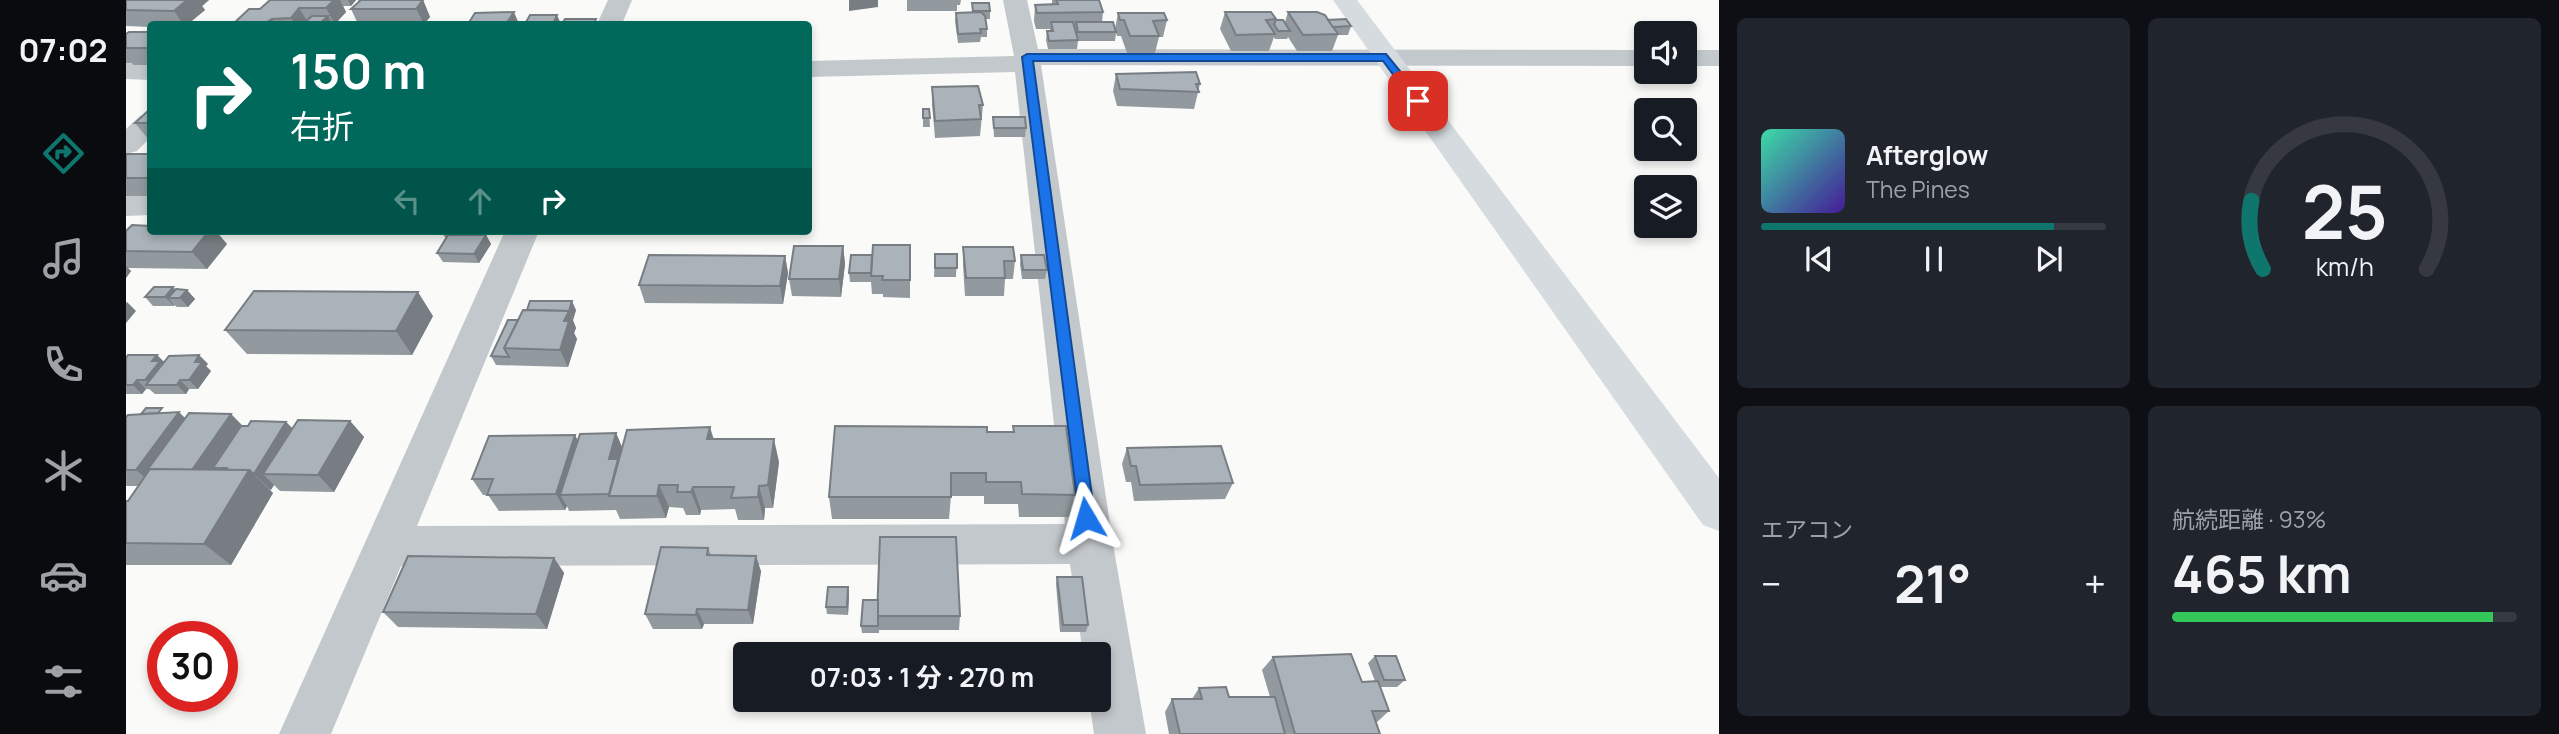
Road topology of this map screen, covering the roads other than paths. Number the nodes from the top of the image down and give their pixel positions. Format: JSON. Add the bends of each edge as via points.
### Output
{"nodes":[{"id":1,"x":620,"y":0,"type":"edge"},
{"id":2,"x":1015,"y":0,"type":"edge"},
{"id":3,"x":1345,"y":0,"type":"edge"},
{"id":4,"x":611,"y":21,"type":"edge"},
{"id":5,"x":1386,"y":58,"type":"junction"},
{"id":6,"x":1634,"y":58,"type":"edge"},
{"id":7,"x":1697,"y":58,"type":"edge"},
{"id":8,"x":1719,"y":58,"type":"edge"},
{"id":9,"x":1027,"y":61,"type":"junction"},
{"id":10,"x":812,"y":69,"type":"edge"},
{"id":11,"x":126,"y":71,"type":"edge"},
{"id":12,"x":147,"y":72,"type":"edge"},
{"id":13,"x":147,"y":125,"type":"edge"},
{"id":14,"x":126,"y":145,"type":"edge"},
{"id":15,"x":126,"y":205,"type":"edge"},
{"id":16,"x":147,"y":205,"type":"edge"},
{"id":17,"x":520,"y":235,"type":"edge"},
{"id":18,"x":1719,"y":512,"type":"edge"},
{"id":19,"x":1090,"y":544,"type":"junction"},
{"id":20,"x":386,"y":546,"type":"junction"},
{"id":21,"x":305,"y":734,"type":"edge"},
{"id":22,"x":1120,"y":734,"type":"edge"}],
"edges":[{"from":1,"to":4,"type":"street"},
{"from":2,"to":9,"type":"street"},
{"from":3,"to":5,"type":"street"},
{"from":5,"to":6,"type":"street"},
{"from":5,"to":9,"type":"street"},
{"from":5,"to":18,"type":"street"},
{"from":7,"to":8,"type":"street"},
{"from":9,"to":10,"type":"street"},
{"from":9,"to":19,"type":"street"},
{"from":11,"to":12,"type":"street"},
{"from":13,"to":14,"type":"street"},
{"from":15,"to":16,"type":"street"},
{"from":17,"to":20,"type":"street"},
{"from":19,"to":20,"type":"street"},
{"from":19,"to":22,"type":"street"},
{"from":20,"to":21,"type":"street"}]}
